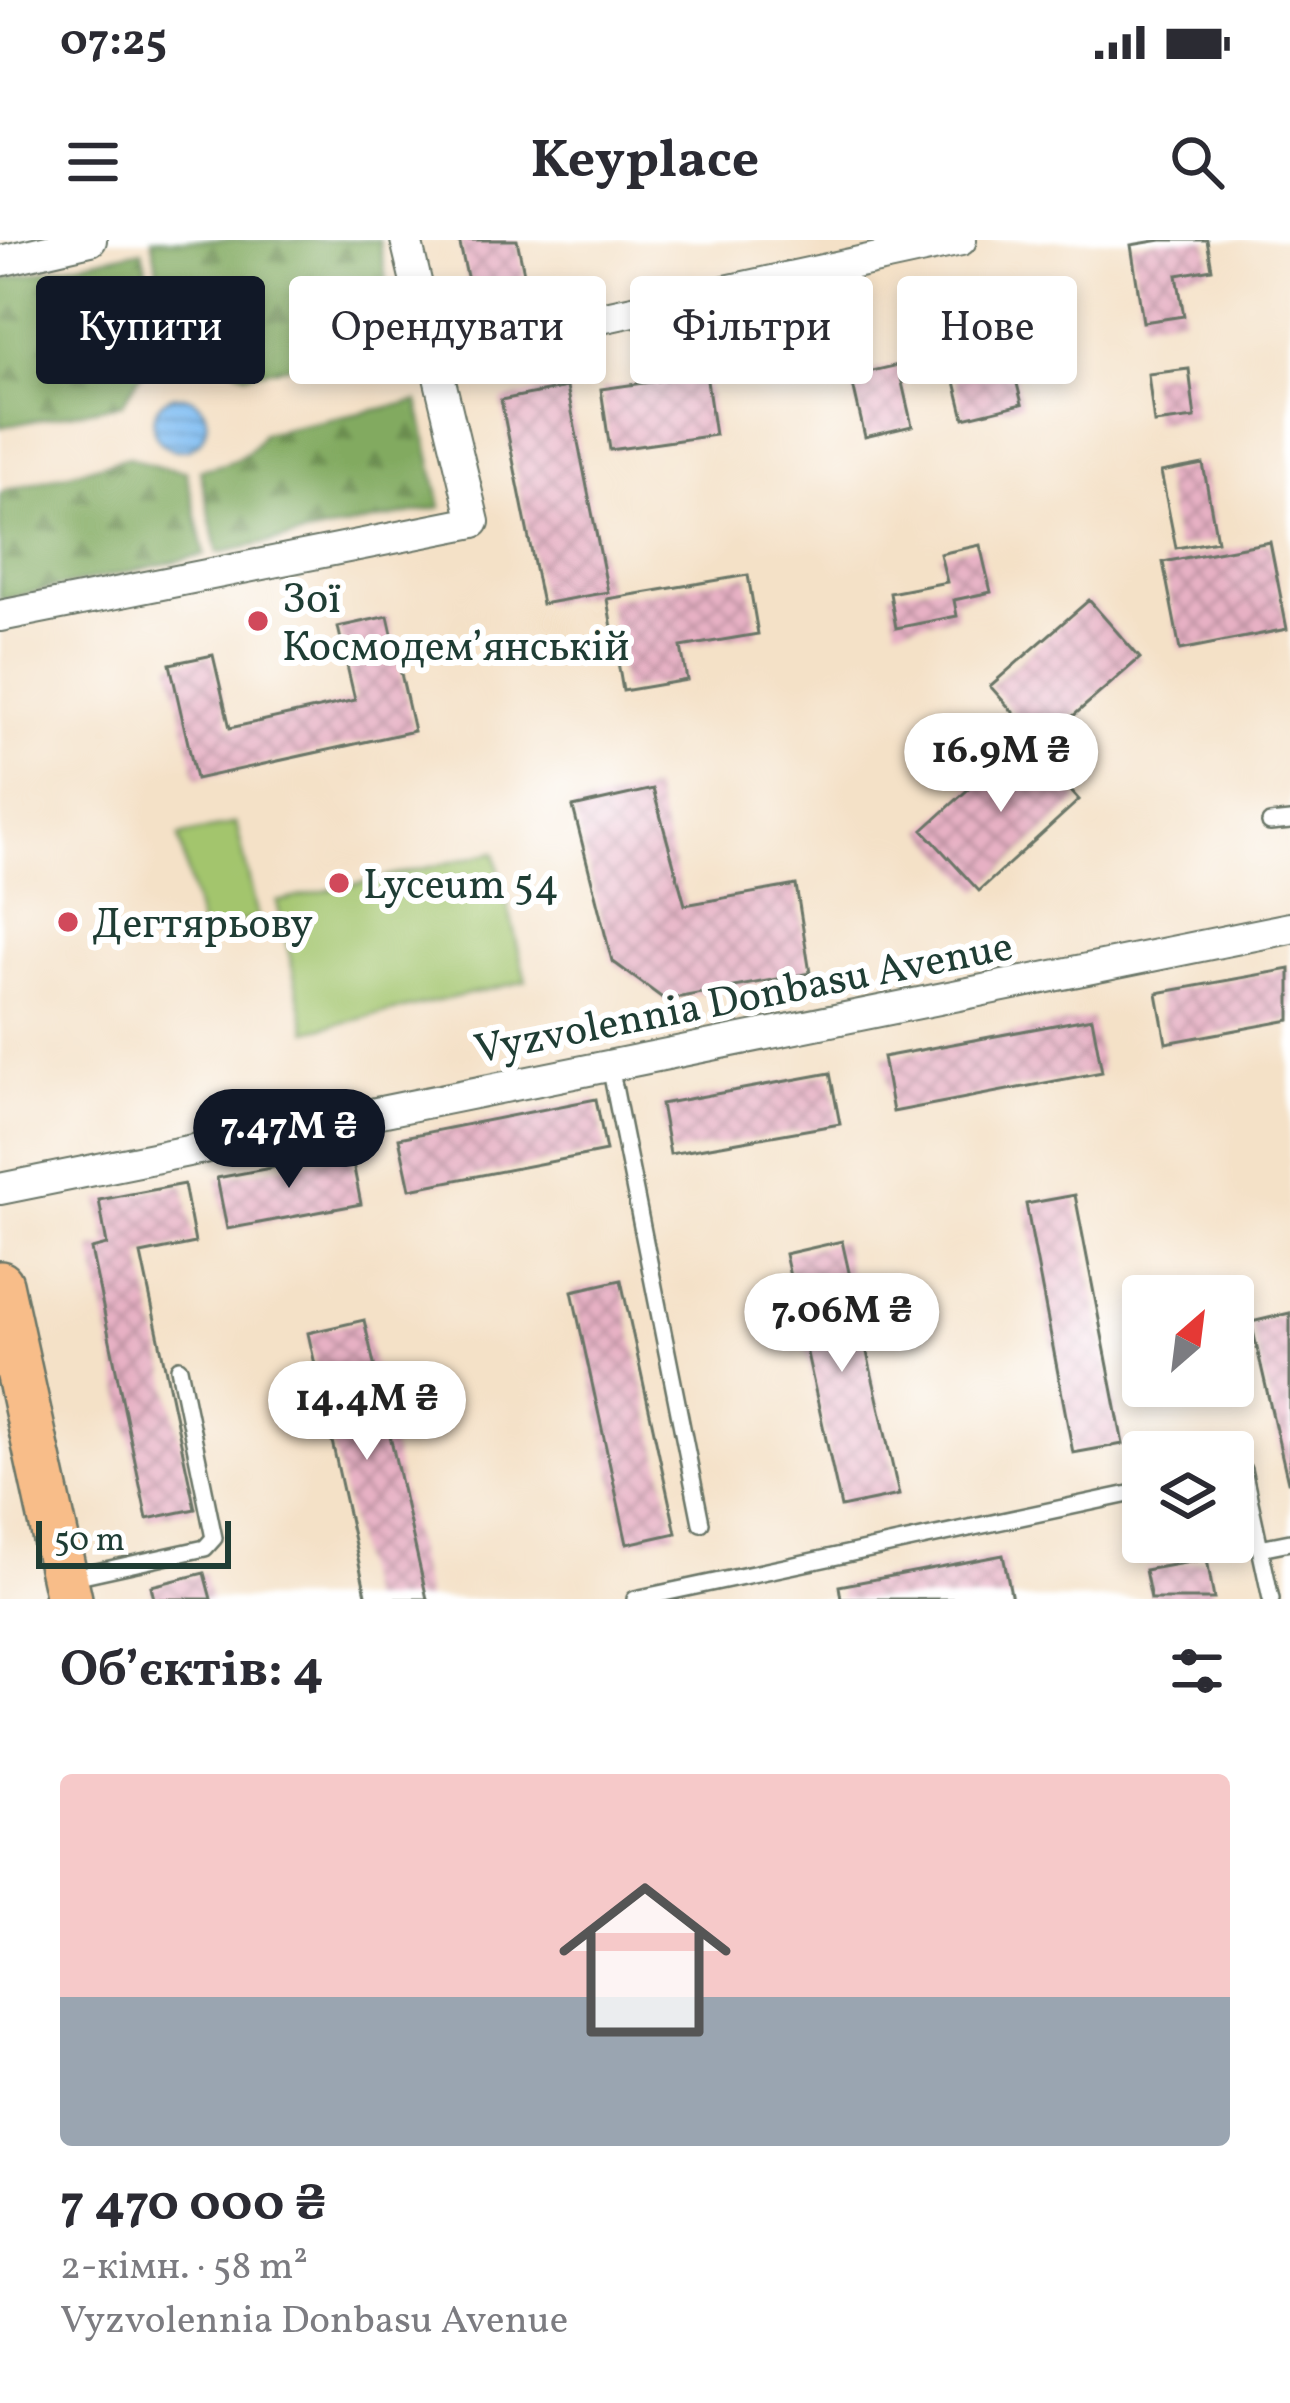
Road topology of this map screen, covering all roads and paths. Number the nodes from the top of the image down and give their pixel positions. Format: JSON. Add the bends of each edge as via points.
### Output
{"nodes":[{"id":1,"x":91,"y":240,"type":"edge"},
{"id":2,"x":406,"y":240,"type":"edge"},
{"id":3,"x":961,"y":240,"type":"edge"},
{"id":4,"x":0,"y":261,"type":"edge"},
{"id":5,"x":415,"y":276,"type":"edge"},
{"id":6,"x":606,"y":317,"type":"edge"},
{"id":7,"x":441,"y":384,"type":"edge"},
{"id":8,"x":0,"y":616,"type":"edge"},
{"id":9,"x":1290,"y":820,"type":"edge"},
{"id":10,"x":1270,"y":823,"type":"dead end"},
{"id":11,"x":1290,"y":928,"type":"edge"},
{"id":12,"x":610,"y":1066,"type":"junction"},
{"id":13,"x":0,"y":1189,"type":"edge"},
{"id":14,"x":0,"y":1284,"type":"edge"},
{"id":15,"x":178,"y":1368,"type":"dead end"},
{"id":16,"x":1122,"y":1495,"type":"edge"},
{"id":17,"x":1254,"y":1519,"type":"edge"},
{"id":18,"x":701,"y":1522,"type":"dead end"},
{"id":19,"x":1290,"y":1542,"type":"edge"},
{"id":20,"x":1260,"y":1548,"type":"junction"},
{"id":21,"x":68,"y":1589,"type":"edge"},
{"id":22,"x":635,"y":1599,"type":"edge"},
{"id":23,"x":1271,"y":1599,"type":"edge"}],
"edges":[{"from":1,"to":4,"type":"street"},
{"from":2,"to":5,"type":"street"},
{"from":3,"to":6,"type":"street"},
{"from":7,"to":8,"type":"street","via":[[474,522]]},
{"from":9,"to":10,"type":"lane"},
{"from":11,"to":12,"type":"street","name":"Vyzvolennia Donbasu Avenue"},
{"from":12,"to":13,"type":"street","name":"Vyzvolennia Donbasu Avenue"},
{"from":12,"to":18,"type":"lane"},
{"from":14,"to":21,"type":"main road"},
{"from":15,"to":21,"type":"lane","via":[[212,1543]]},
{"from":16,"to":22,"type":"lane"},
{"from":17,"to":20,"type":"lane"},
{"from":19,"to":20,"type":"lane"},
{"from":20,"to":23,"type":"lane"}]}
